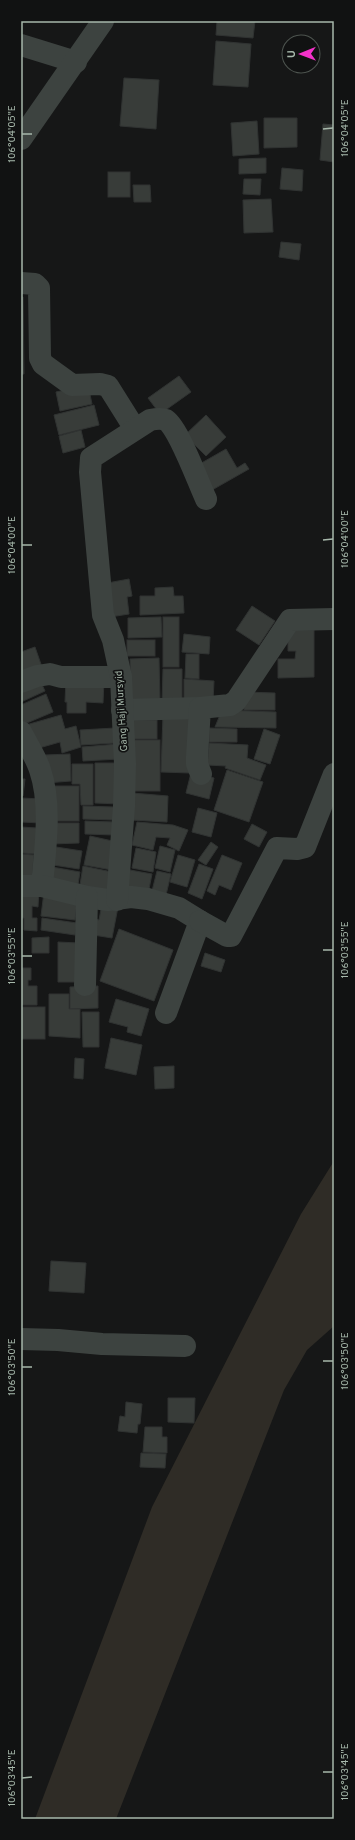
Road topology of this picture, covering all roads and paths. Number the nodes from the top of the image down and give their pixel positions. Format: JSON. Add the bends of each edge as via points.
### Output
{"nodes":[{"id":1,"x":104,"y":21,"type":"edge"},
{"id":2,"x":21,"y":44,"type":"edge"},
{"id":3,"x":76,"y":62,"type":"junction"},
{"id":4,"x":21,"y":139,"type":"edge"},
{"id":5,"x":21,"y":283,"type":"edge"},
{"id":6,"x":135,"y":429,"type":"junction"},
{"id":7,"x":206,"y":499,"type":"dead end"},
{"id":8,"x":334,"y":620,"type":"edge"},
{"id":9,"x":121,"y":677,"type":"junction"},
{"id":10,"x":21,"y":682,"type":"edge"},
{"id":11,"x":200,"y":708,"type":"junction"},
{"id":12,"x":122,"y":710,"type":"junction"},
{"id":13,"x":21,"y":732,"type":"edge"},
{"id":14,"x":201,"y":774,"type":"dead end"},
{"id":15,"x":334,"y":774,"type":"edge"},
{"id":16,"x":31,"y":886,"type":"edge"},
{"id":17,"x":87,"y":897,"type":"junction"},
{"id":18,"x":117,"y":900,"type":"junction"},
{"id":19,"x":200,"y":922,"type":"junction"},
{"id":20,"x":84,"y":985,"type":"dead end"},
{"id":21,"x":166,"y":1013,"type":"dead end"},
{"id":22,"x":21,"y":1339,"type":"edge"},
{"id":23,"x":185,"y":1346,"type":"dead end"}],
"edges":[{"from":1,"to":3,"type":"street"},
{"from":2,"to":3,"type":"street"},
{"from":3,"to":4,"type":"street"},
{"from":5,"to":6,"type":"street","via":[[35,284],[39,288],[41,362],[72,385],[108,386]]},
{"from":6,"to":7,"type":"street","name":"Gang Haji Mursyid","via":[[150,420],[165,420],[176,432]]},
{"from":6,"to":9,"type":"street","name":"Gang Haji Mursyid","via":[[96,453],[91,458],[90,465],[103,615],[113,640]]},
{"from":8,"to":11,"type":"street","via":[[290,620],[236,701],[230,705]]},
{"from":9,"to":10,"type":"street","via":[[61,677],[50,674]]},
{"from":9,"to":12,"type":"street","name":"Gang Haji Mursyid"},
{"from":11,"to":12,"type":"street"},
{"from":11,"to":14,"type":"street","via":[[197,764]]},
{"from":12,"to":18,"type":"street","name":"Gang Haji Mursyid","via":[[124,806]]},
{"from":13,"to":16,"type":"street","via":[[40,769],[46,816]]},
{"from":15,"to":19,"type":"street","via":[[305,848],[277,848],[231,936]]},
{"from":16,"to":17,"type":"street"},
{"from":17,"to":18,"type":"street"},
{"from":17,"to":20,"type":"street"},
{"from":18,"to":19,"type":"street","via":[[131,897],[148,899],[179,908]]},
{"from":19,"to":21,"type":"street"},
{"from":22,"to":23,"type":"street"}]}
